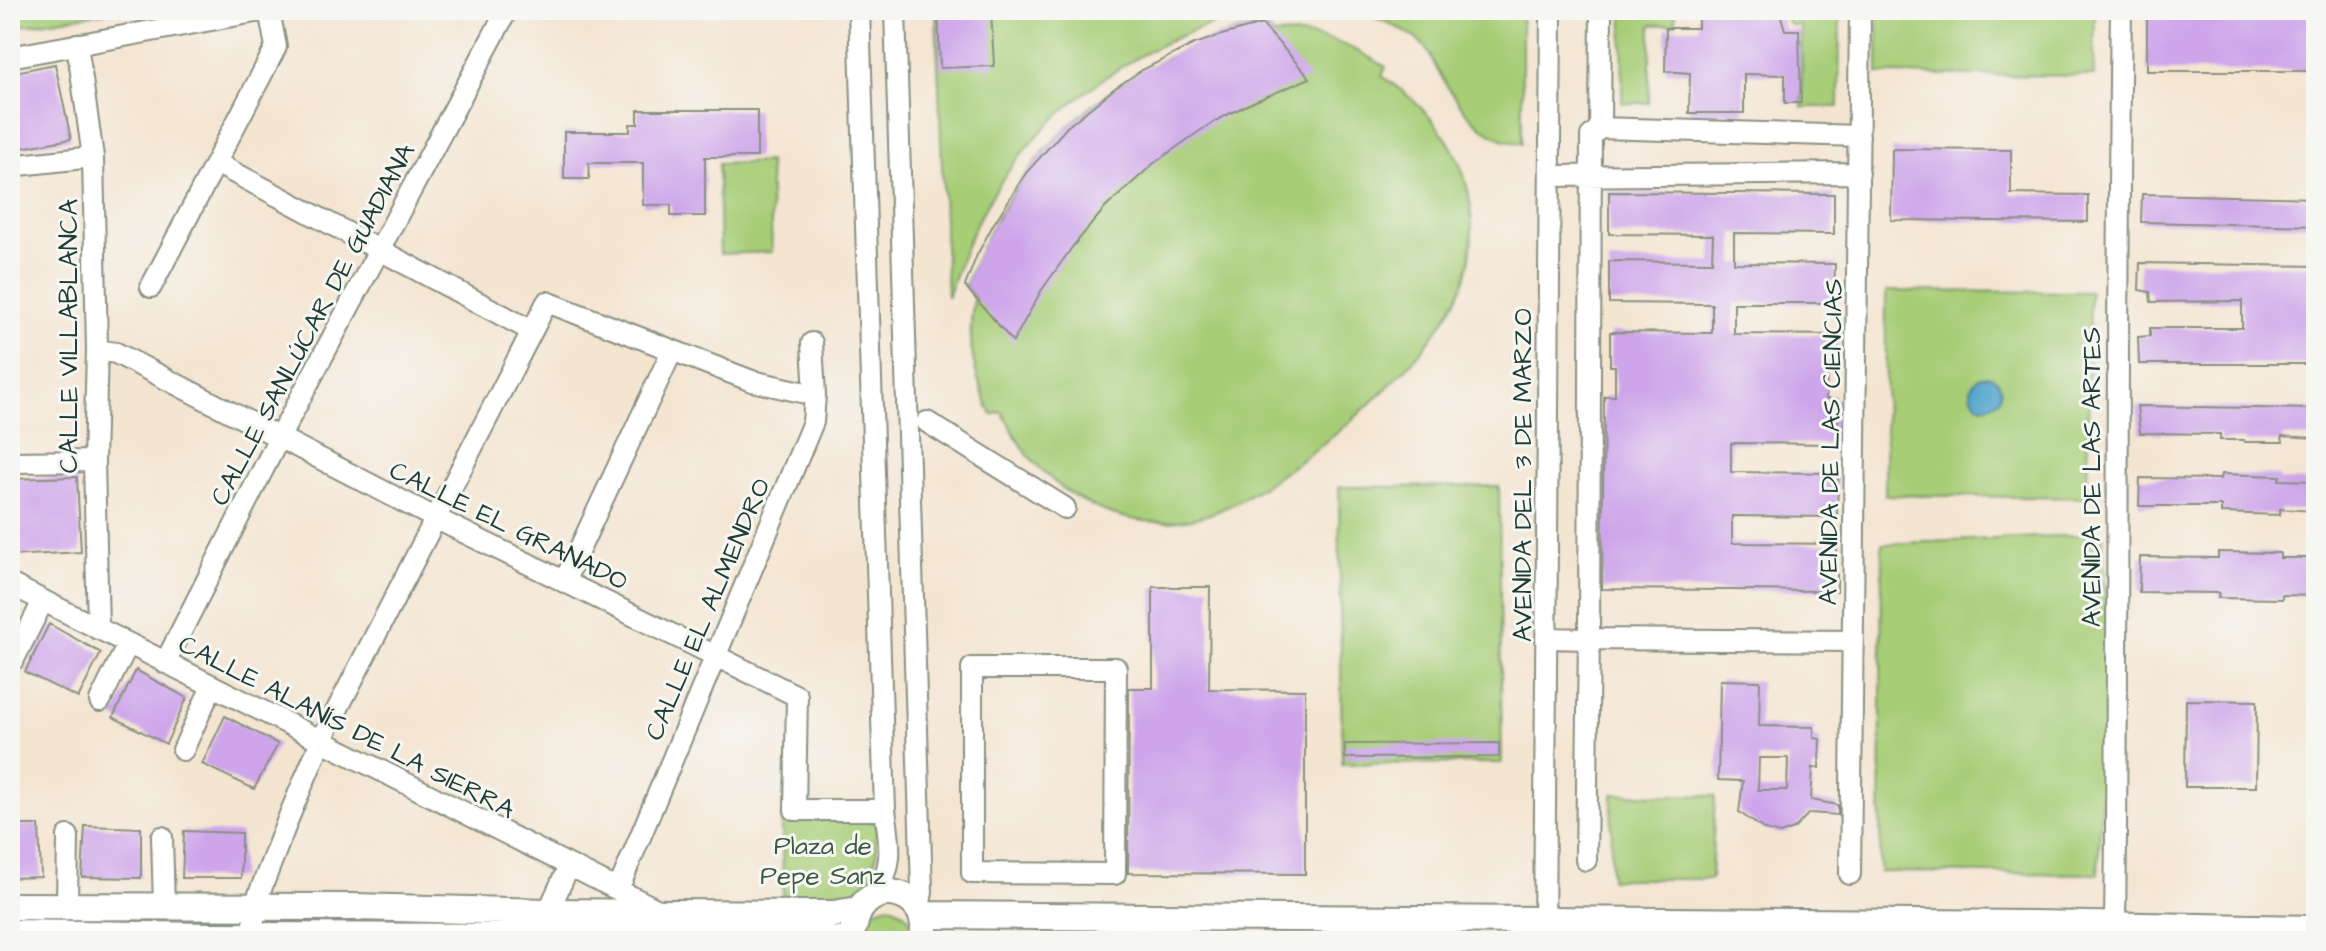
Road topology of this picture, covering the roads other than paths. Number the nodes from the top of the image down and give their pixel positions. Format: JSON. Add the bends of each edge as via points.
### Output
{"nodes":[{"id":1,"x":267,"y":10,"type":"edge"},
{"id":2,"x":507,"y":10,"type":"edge"},
{"id":3,"x":859,"y":10,"type":"edge"},
{"id":4,"x":895,"y":10,"type":"edge"},
{"id":5,"x":1551,"y":10,"type":"edge"},
{"id":6,"x":1601,"y":10,"type":"edge"},
{"id":7,"x":1860,"y":10,"type":"edge"},
{"id":8,"x":2121,"y":10,"type":"edge"},
{"id":9,"x":77,"y":44,"type":"junction"},
{"id":10,"x":10,"y":57,"type":"edge"},
{"id":11,"x":1600,"y":128,"type":"junction"},
{"id":12,"x":1859,"y":136,"type":"junction"},
{"id":13,"x":93,"y":157,"type":"junction"},
{"id":14,"x":216,"y":163,"type":"junction"},
{"id":15,"x":10,"y":166,"type":"edge"},
{"id":16,"x":1859,"y":173,"type":"junction"},
{"id":17,"x":1550,"y":176,"type":"junction"},
{"id":18,"x":1591,"y":176,"type":"junction"},
{"id":19,"x":379,"y":250,"type":"junction"},
{"id":20,"x":151,"y":287,"type":"dead end"},
{"id":21,"x":532,"y":331,"type":"junction"},
{"id":22,"x":812,"y":343,"type":"dead end"},
{"id":23,"x":97,"y":350,"type":"junction"},
{"id":24,"x":672,"y":351,"type":"junction"},
{"id":25,"x":815,"y":395,"type":"junction"},
{"id":26,"x":927,"y":422,"type":"dead end"},
{"id":27,"x":279,"y":438,"type":"junction"},
{"id":28,"x":94,"y":461,"type":"junction"},
{"id":29,"x":10,"y":462,"type":"edge"},
{"id":30,"x":1065,"y":508,"type":"dead end"},
{"id":31,"x":435,"y":518,"type":"junction"},
{"id":32,"x":564,"y":582,"type":"junction"},
{"id":33,"x":10,"y":584,"type":"edge"},
{"id":34,"x":43,"y":601,"type":"junction"},
{"id":35,"x":98,"y":629,"type":"junction"},
{"id":36,"x":1546,"y":638,"type":"junction"},
{"id":37,"x":1589,"y":639,"type":"junction"},
{"id":38,"x":1853,"y":641,"type":"junction"},
{"id":39,"x":128,"y":644,"type":"junction"},
{"id":40,"x":716,"y":656,"type":"junction"},
{"id":41,"x":14,"y":659,"type":"dead end"},
{"id":42,"x":165,"y":663,"type":"junction"},
{"id":43,"x":1116,"y":668,"type":"joint"},
{"id":44,"x":212,"y":686,"type":"junction"},
{"id":45,"x":100,"y":701,"type":"dead end"},
{"id":46,"x":321,"y":741,"type":"junction"},
{"id":47,"x":183,"y":750,"type":"dead end"},
{"id":48,"x":885,"y":810,"type":"junction"},
{"id":49,"x":68,"y":836,"type":"dead end"},
{"id":50,"x":162,"y":837,"type":"dead end"},
{"id":51,"x":1586,"y":860,"type":"dead end"},
{"id":52,"x":569,"y":866,"type":"junction"},
{"id":53,"x":1850,"y":874,"type":"dead end"},
{"id":54,"x":618,"y":890,"type":"junction"},
{"id":55,"x":866,"y":903,"type":"junction"},
{"id":56,"x":10,"y":906,"type":"edge"},
{"id":57,"x":67,"y":906,"type":"junction"},
{"id":58,"x":164,"y":906,"type":"junction"},
{"id":59,"x":254,"y":907,"type":"junction"},
{"id":60,"x":301,"y":907,"type":"junction"},
{"id":61,"x":548,"y":912,"type":"junction"},
{"id":62,"x":662,"y":912,"type":"junction"},
{"id":63,"x":921,"y":922,"type":"edge"},
{"id":64,"x":2316,"y":929,"type":"edge"},
{"id":65,"x":1544,"y":931,"type":"edge"},
{"id":66,"x":1820,"y":932,"type":"edge"},
{"id":67,"x":10,"y":933,"type":"edge"},
{"id":68,"x":2119,"y":934,"type":"edge"},
{"id":69,"x":254,"y":936,"type":"junction"},
{"id":70,"x":301,"y":939,"type":"edge"},
{"id":71,"x":644,"y":940,"type":"edge"},
{"id":72,"x":846,"y":941,"type":"edge"},
{"id":73,"x":857,"y":941,"type":"edge"},
{"id":74,"x":2037,"y":941,"type":"edge"}],
"edges":[{"from":1,"to":9,"type":"street"},
{"from":1,"to":14,"type":"street","via":[[276,47]]},
{"from":2,"to":19,"type":"street","name":"CALLE SANLÚCAR DE GUADIANA"},
{"from":3,"to":48,"type":"street"},
{"from":4,"to":63,"type":"street"},
{"from":5,"to":17,"type":"street","name":"AVENIDA DEL 3 DE MARZO"},
{"from":6,"to":11,"type":"street"},
{"from":7,"to":12,"type":"street","name":"AVENIDA DE LAS CIENCIAS"},
{"from":8,"to":68,"type":"street","name":"AVENIDA DE LAS ARTES"},
{"from":9,"to":10,"type":"street"},
{"from":9,"to":13,"type":"street","name":"CALLE VILLABLANCA"},
{"from":11,"to":12,"type":"street"},
{"from":11,"to":18,"type":"street","via":[[1591,136]]},
{"from":12,"to":16,"type":"street","name":"AVENIDA DE LAS CIENCIAS"},
{"from":13,"to":15,"type":"street"},
{"from":13,"to":23,"type":"street","name":"CALLE VILLABLANCA"},
{"from":14,"to":19,"type":"street"},
{"from":14,"to":20,"type":"street"},
{"from":16,"to":18,"type":"street"},
{"from":16,"to":38,"type":"street","name":"AVENIDA DE LAS CIENCIAS"},
{"from":17,"to":18,"type":"street"},
{"from":17,"to":36,"type":"street","name":"AVENIDA DEL 3 DE MARZO"},
{"from":18,"to":37,"type":"street"},
{"from":19,"to":21,"type":"street"},
{"from":19,"to":27,"type":"street","name":"CALLE SANLÚCAR DE GUADIANA"},
{"from":21,"to":24,"type":"street","via":[[547,302]]},
{"from":21,"to":31,"type":"street"},
{"from":22,"to":25,"type":"street","name":"CALLE EL ALMENDRO"},
{"from":23,"to":27,"type":"street","name":"CALLE EL GRANADO","via":[[116,353]]},
{"from":23,"to":28,"type":"street","name":"CALLE VILLABLANCA"},
{"from":24,"to":25,"type":"street","via":[[752,381]]},
{"from":24,"to":32,"type":"street"},
{"from":25,"to":40,"type":"street","name":"CALLE EL ALMENDRO","via":[[813,422]]},
{"from":26,"to":30,"type":"street"},
{"from":27,"to":31,"type":"street","name":"CALLE EL GRANADO"},
{"from":27,"to":42,"type":"street","name":"CALLE SANLÚCAR DE GUADIANA"},
{"from":28,"to":29,"type":"street"},
{"from":28,"to":35,"type":"street","name":"CALLE VILLABLANCA"},
{"from":31,"to":32,"type":"street","name":"CALLE EL GRANADO"},
{"from":31,"to":46,"type":"street"},
{"from":32,"to":40,"type":"street","name":"CALLE EL GRANADO"},
{"from":33,"to":34,"type":"street","name":"CALLE ALANÍS DE LA SIERRA"},
{"from":34,"to":35,"type":"street","name":"CALLE ALANÍS DE LA SIERRA"},
{"from":34,"to":41,"type":"street"},
{"from":35,"to":39,"type":"street","name":"CALLE ALANÍS DE LA SIERRA"},
{"from":36,"to":37,"type":"street"},
{"from":36,"to":65,"type":"street","name":"AVENIDA DEL 3 DE MARZO"},
{"from":37,"to":38,"type":"street"},
{"from":37,"to":51,"type":"street"},
{"from":38,"to":53,"type":"street","name":"AVENIDA DE LAS CIENCIAS"},
{"from":39,"to":42,"type":"street","name":"CALLE ALANÍS DE LA SIERRA"},
{"from":39,"to":45,"type":"street"},
{"from":40,"to":48,"type":"street","name":"CALLE EL GRANADO","via":[[797,696],[795,810]]},
{"from":40,"to":54,"type":"street","name":"CALLE EL ALMENDRO"},
{"from":42,"to":44,"type":"street","name":"CALLE ALANÍS DE LA SIERRA"},
{"from":43,"to":43,"type":"street","via":[[1115,874],[972,873],[972,668]]},
{"from":44,"to":46,"type":"street","name":"CALLE ALANÍS DE LA SIERRA"},
{"from":44,"to":47,"type":"street"},
{"from":46,"to":52,"type":"street","name":"CALLE ALANÍS DE LA SIERRA"},
{"from":46,"to":59,"type":"street"},
{"from":48,"to":55,"type":"street","via":[[888,871]]},
{"from":49,"to":57,"type":"street"},
{"from":50,"to":58,"type":"street"},
{"from":52,"to":54,"type":"street","name":"CALLE ALANÍS DE LA SIERRA"},
{"from":52,"to":61,"type":"street"},
{"from":54,"to":62,"type":"street","name":"CALLE ALANÍS DE LA SIERRA"},
{"from":55,"to":62,"type":"main road","via":[[833,914]]},
{"from":55,"to":63,"type":"main road","via":[[887,893],[899,894],[910,900]]},
{"from":55,"to":73,"type":"main road","via":[[854,924]]},
{"from":56,"to":57,"type":"main road"},
{"from":57,"to":58,"type":"main road"},
{"from":58,"to":59,"type":"main road"},
{"from":59,"to":60,"type":"main road"},
{"from":59,"to":69,"type":"street"},
{"from":60,"to":61,"type":"main road"},
{"from":60,"to":70,"type":"street"},
{"from":61,"to":62,"type":"main road"},
{"from":63,"to":65,"type":"main road"},
{"from":64,"to":68,"type":"main road"},
{"from":65,"to":66,"type":"main road"},
{"from":66,"to":68,"type":"main road"},
{"from":67,"to":69,"type":"main road"},
{"from":68,"to":74,"type":"main road","via":[[2100,940]]},
{"from":69,"to":70,"type":"main road"},
{"from":70,"to":71,"type":"main road"},
{"from":71,"to":72,"type":"main road"}]}
